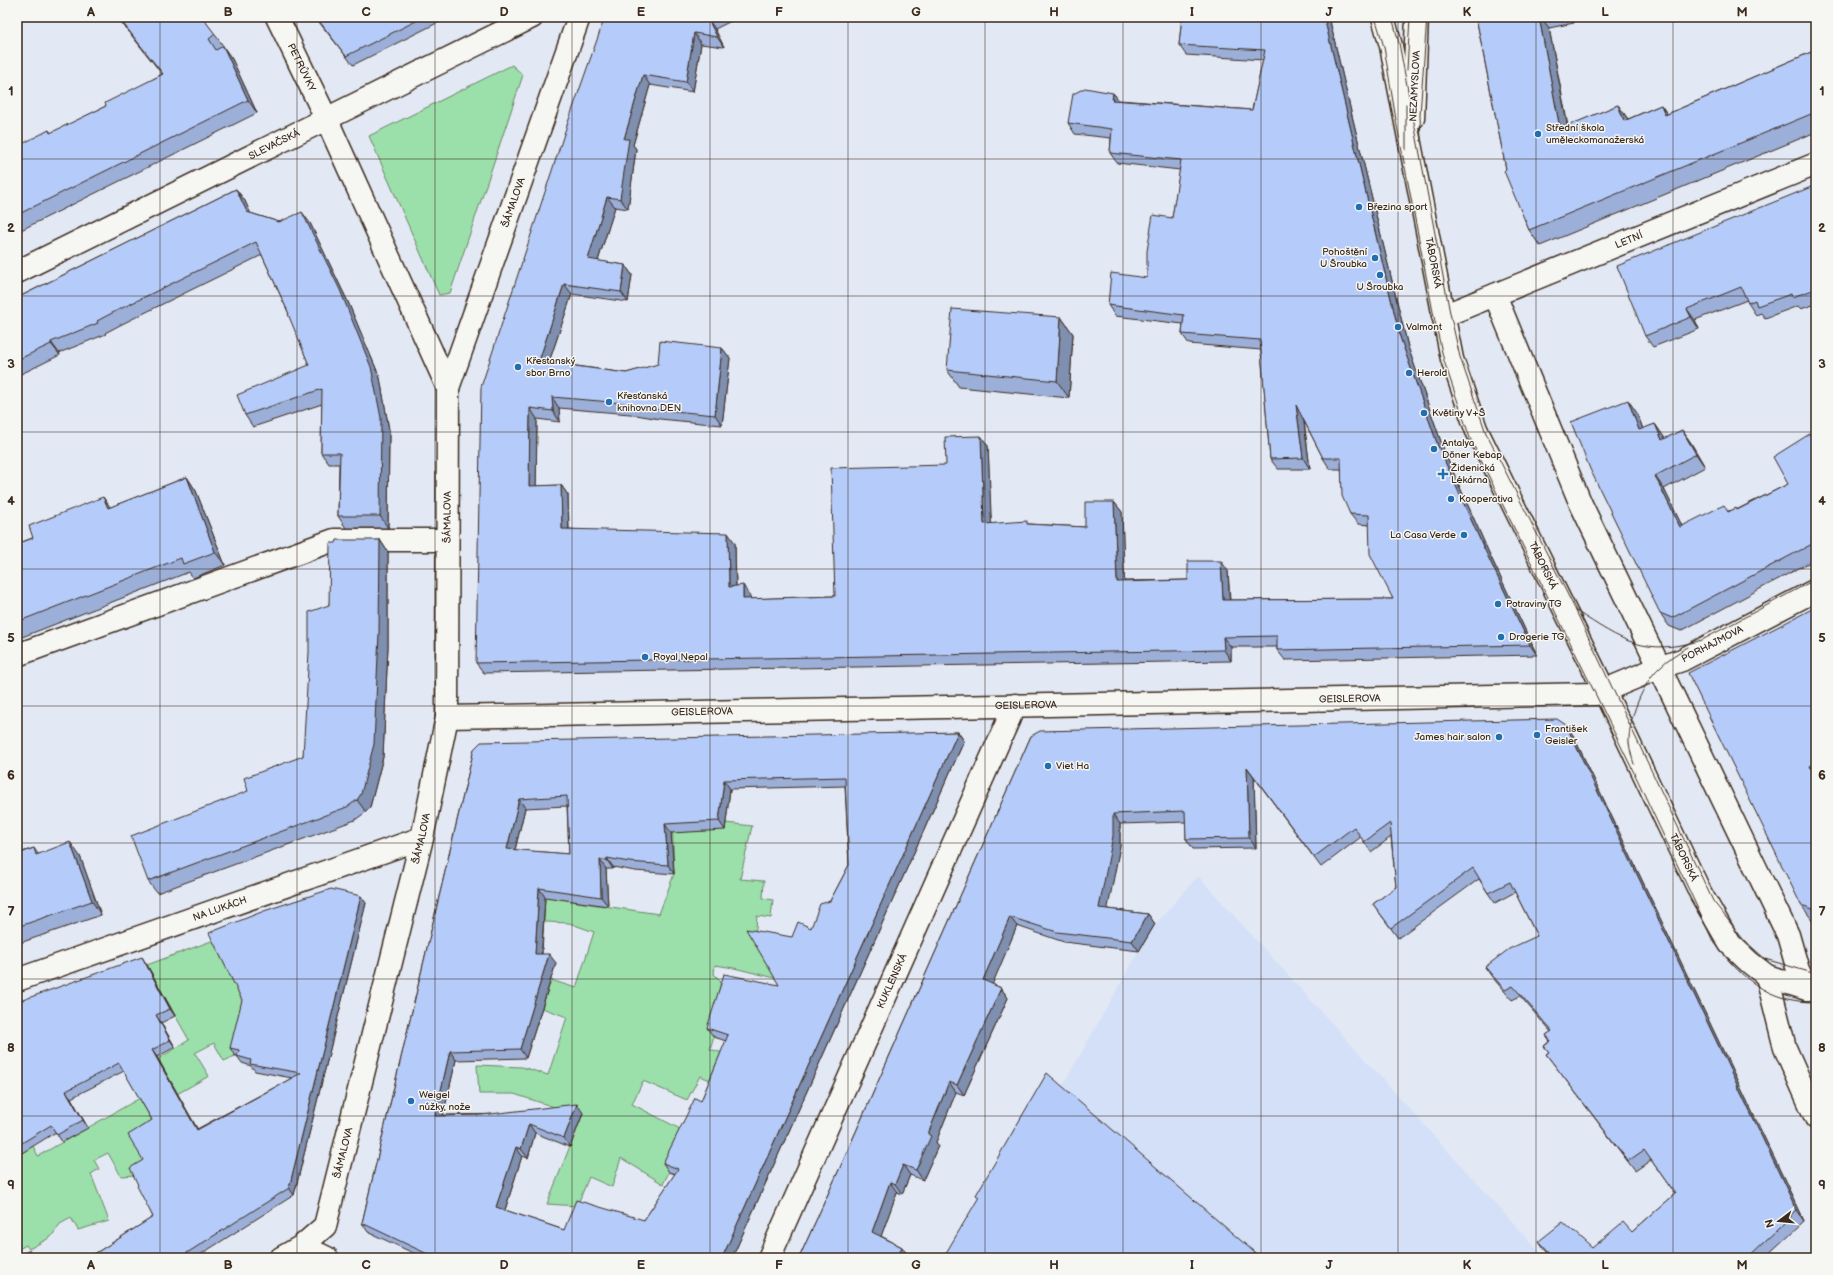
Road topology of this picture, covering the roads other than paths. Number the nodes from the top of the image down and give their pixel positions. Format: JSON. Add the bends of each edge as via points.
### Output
{"nodes":[{"id":1,"x":277,"y":17,"type":"edge"},
{"id":2,"x":532,"y":17,"type":"edge"},
{"id":3,"x":578,"y":17,"type":"edge"},
{"id":4,"x":1383,"y":17,"type":"edge"},
{"id":5,"x":1417,"y":17,"type":"edge"},
{"id":6,"x":326,"y":118,"type":"junction"},
{"id":7,"x":1411,"y":154,"type":"junction"},
{"id":8,"x":1816,"y":164,"type":"edge"},
{"id":9,"x":17,"y":272,"type":"edge"},
{"id":10,"x":1496,"y":295,"type":"junction"},
{"id":11,"x":1443,"y":316,"type":"junction"},
{"id":12,"x":448,"y":388,"type":"junction"},
{"id":13,"x":447,"y":540,"type":"junction"},
{"id":14,"x":1816,"y":590,"type":"edge"},
{"id":15,"x":17,"y":655,"type":"edge"},
{"id":16,"x":1658,"y":668,"type":"junction"},
{"id":17,"x":1604,"y":690,"type":"junction"},
{"id":18,"x":1015,"y":705,"type":"junction"},
{"id":19,"x":447,"y":716,"type":"junction"},
{"id":20,"x":422,"y":838,"type":"junction"},
{"id":21,"x":1767,"y":976,"type":"junction"},
{"id":22,"x":17,"y":980,"type":"edge"},
{"id":23,"x":1811,"y":988,"type":"edge"},
{"id":24,"x":1816,"y":1118,"type":"edge"},
{"id":25,"x":302,"y":1246,"type":"junction"},
{"id":26,"x":281,"y":1258,"type":"edge"},
{"id":27,"x":327,"y":1258,"type":"edge"},
{"id":28,"x":770,"y":1258,"type":"edge"}],
"edges":[{"from":1,"to":6,"type":"street","name":"PETRŮVKY"},
{"from":2,"to":6,"type":"street","name":"SLEVAČSKÁ"},
{"from":3,"to":12,"type":"street","name":"ŠÁMALOVA"},
{"from":4,"to":7,"type":"street","name":"TÁBORSKÁ","via":[[1391,46]]},
{"from":5,"to":7,"type":"street","name":"NEZAMYSLOVA"},
{"from":6,"to":9,"type":"street","name":"SLEVAČSKÁ"},
{"from":6,"to":12,"type":"street","name":"ŠÁMALOVA"},
{"from":7,"to":11,"type":"street","name":"TÁBORSKÁ"},
{"from":8,"to":10,"type":"street","name":"LETNÍ"},
{"from":10,"to":11,"type":"street","name":"LETNÍ"},
{"from":10,"to":16,"type":"street","via":[[1580,502]]},
{"from":11,"to":17,"type":"street","name":"TÁBORSKÁ","via":[[1452,359],[1476,429]]},
{"from":12,"to":13,"type":"street","name":"ŠÁMALOVA"},
{"from":13,"to":15,"type":"street","via":[[334,540]]},
{"from":13,"to":19,"type":"street","name":"ŠÁMALOVA"},
{"from":14,"to":16,"type":"street","name":"PORHAJMOVA","via":[[1682,660]]},
{"from":16,"to":17,"type":"street","name":"PORHAJMOVA"},
{"from":16,"to":23,"type":"street","via":[[1788,935],[1798,970]]},
{"from":17,"to":18,"type":"street","name":"GEISLEROVA","via":[[1596,694]]},
{"from":17,"to":21,"type":"street","name":"TÁBORSKÁ","via":[[1700,894],[1730,944]]},
{"from":18,"to":19,"type":"street","name":"GEISLEROVA"},
{"from":18,"to":28,"type":"street","name":"KUKLENSKÁ"},
{"from":19,"to":20,"type":"street","name":"ŠÁMALOVA"},
{"from":20,"to":22,"type":"street","name":"NA LUKÁCH"},
{"from":20,"to":25,"type":"street","name":"ŠÁMALOVA","via":[[325,1226]]},
{"from":21,"to":23,"type":"street","name":"TÁBORSKÁ"},
{"from":21,"to":24,"type":"street","via":[[1785,1048]]},
{"from":25,"to":26,"type":"street","name":"ŠÁMALOVA"},
{"from":25,"to":27,"type":"street"}]}
